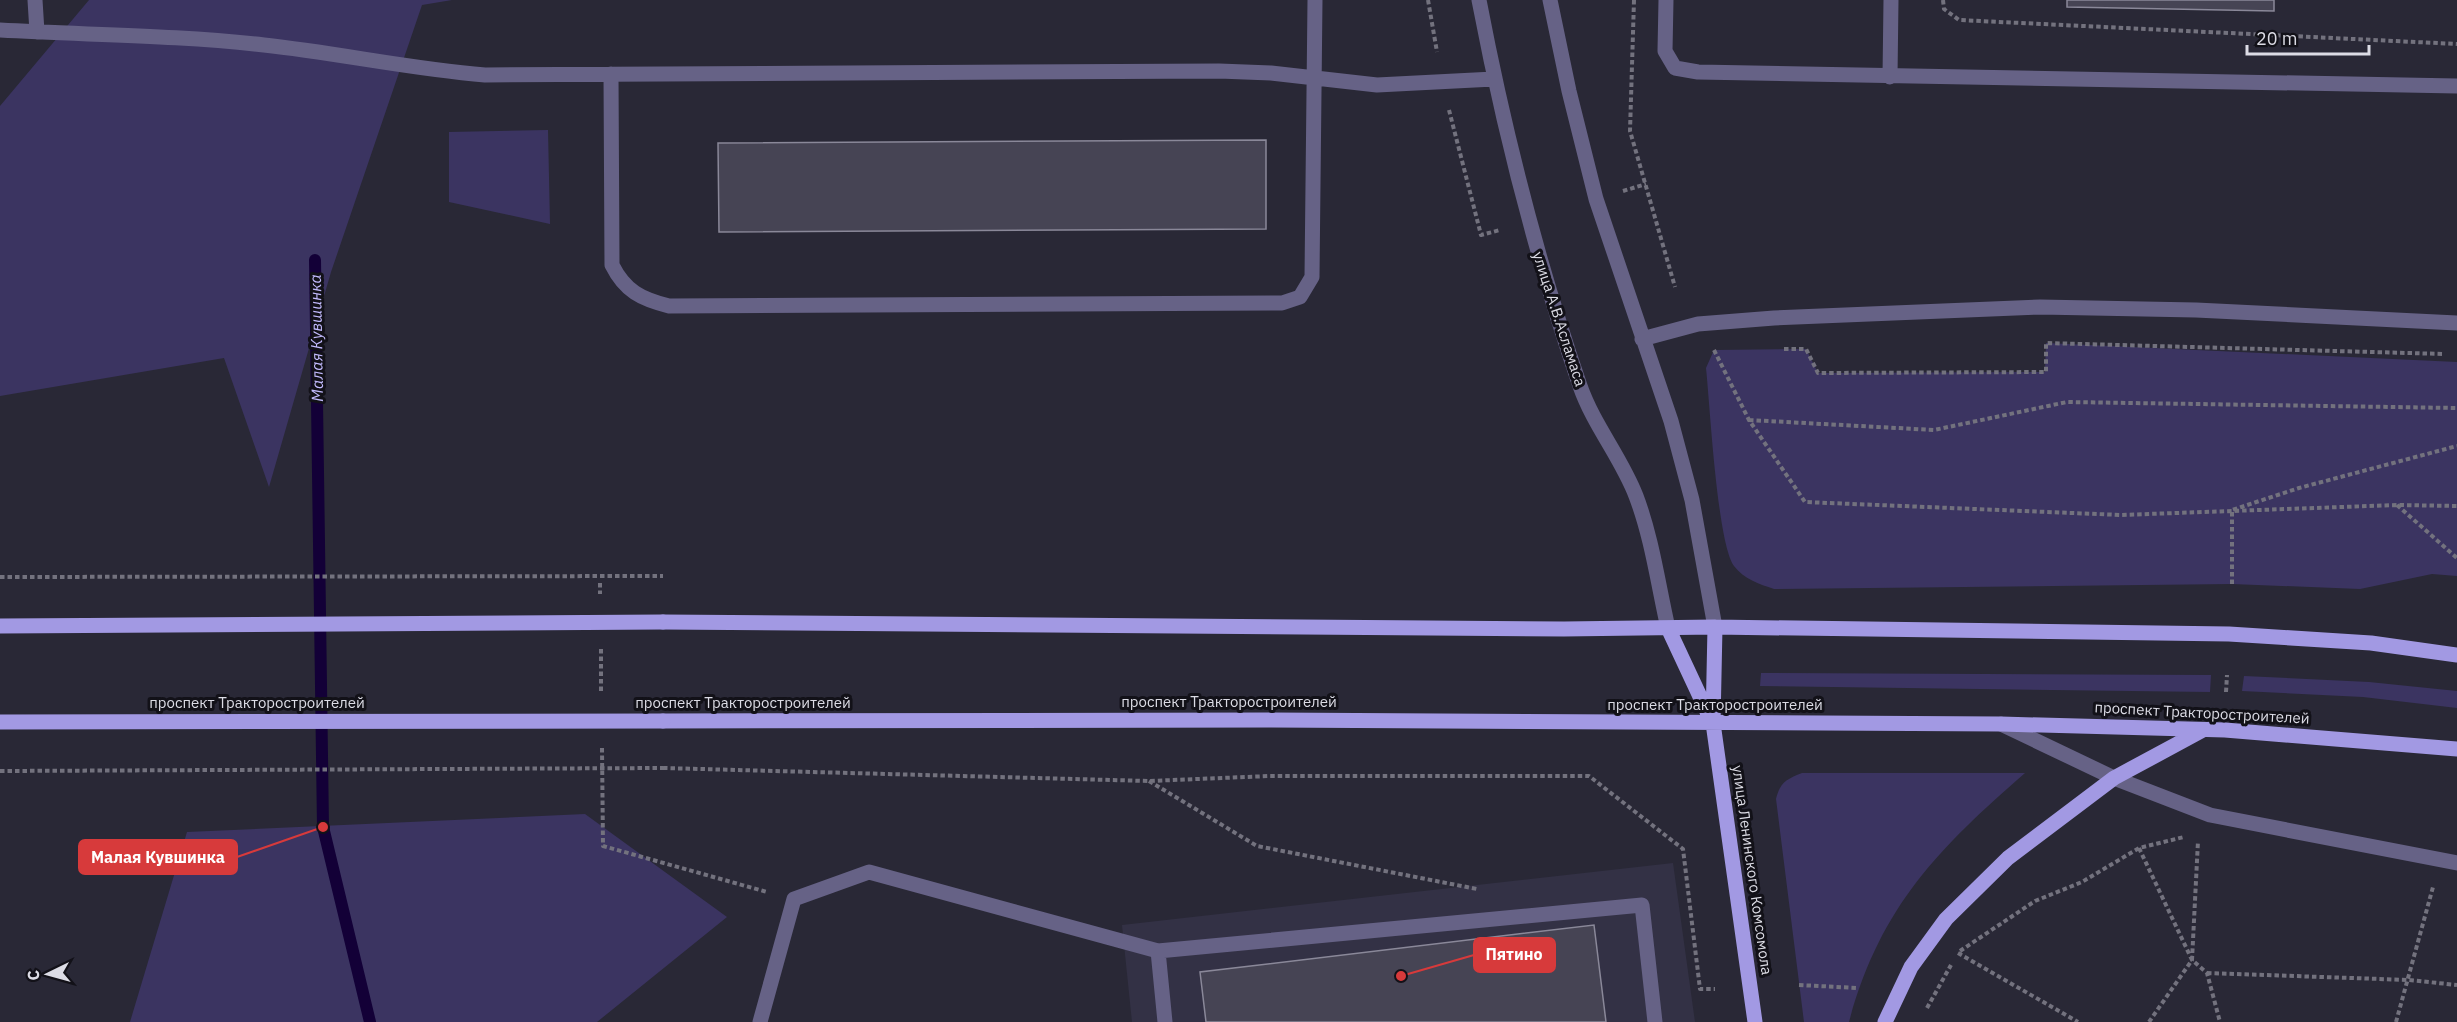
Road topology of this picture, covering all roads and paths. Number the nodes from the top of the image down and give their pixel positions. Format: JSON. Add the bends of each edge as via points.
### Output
{"nodes":[{"id":1,"x":35,"y":0,"type":"edge"},
{"id":2,"x":1315,"y":0,"type":"edge"},
{"id":3,"x":1428,"y":0,"type":"edge"},
{"id":4,"x":1479,"y":0,"type":"edge"},
{"id":5,"x":1550,"y":0,"type":"edge"},
{"id":6,"x":1634,"y":0,"type":"edge"},
{"id":7,"x":1666,"y":0,"type":"edge"},
{"id":8,"x":1891,"y":0,"type":"edge"},
{"id":9,"x":1943,"y":0,"type":"edge"},
{"id":10,"x":0,"y":30,"type":"edge"},
{"id":11,"x":37,"y":32,"type":"junction"},
{"id":12,"x":2457,"y":44,"type":"edge"},
{"id":13,"x":611,"y":74,"type":"junction"},
{"id":14,"x":1890,"y":76,"type":"junction"},
{"id":15,"x":1314,"y":79,"type":"junction"},
{"id":16,"x":1494,"y":79,"type":"junction"},
{"id":17,"x":1443,"y":83,"type":"junction"},
{"id":18,"x":2457,"y":86,"type":"edge"},
{"id":19,"x":1646,"y":184,"type":"junction"},
{"id":20,"x":1617,"y":193,"type":"dead end"},
{"id":21,"x":1500,"y":230,"type":"dead end"},
{"id":22,"x":1674,"y":287,"type":"dead end"},
{"id":23,"x":2457,"y":323,"type":"edge"},
{"id":24,"x":1642,"y":339,"type":"junction"},
{"id":25,"x":1783,"y":349,"type":"dead end"},
{"id":26,"x":1725,"y":350,"type":"dead end"},
{"id":27,"x":2445,"y":354,"type":"dead end"},
{"id":28,"x":2457,"y":408,"type":"edge"},
{"id":29,"x":1749,"y":420,"type":"junction"},
{"id":30,"x":2457,"y":446,"type":"edge"},
{"id":31,"x":2397,"y":505,"type":"junction"},
{"id":32,"x":2457,"y":506,"type":"edge"},
{"id":33,"x":2232,"y":510,"type":"junction"},
{"id":34,"x":2457,"y":558,"type":"edge"},
{"id":35,"x":663,"y":576,"type":"dead end"},
{"id":36,"x":0,"y":577,"type":"edge"},
{"id":37,"x":600,"y":582,"type":"dead end"},
{"id":38,"x":2232,"y":584,"type":"dead end"},
{"id":39,"x":600,"y":606,"type":"dead end"},
{"id":40,"x":0,"y":626,"type":"edge"},
{"id":41,"x":1715,"y":627,"type":"junction"},
{"id":42,"x":1668,"y":628,"type":"junction"},
{"id":43,"x":601,"y":642,"type":"dead end"},
{"id":44,"x":2457,"y":655,"type":"edge"},
{"id":45,"x":2227,"y":675,"type":"dead end"},
{"id":46,"x":2226,"y":692,"type":"dead end"},
{"id":47,"x":601,"y":702,"type":"dead end"},
{"id":48,"x":0,"y":722,"type":"edge"},
{"id":49,"x":1713,"y":723,"type":"junction"},
{"id":50,"x":2001,"y":724,"type":"junction"},
{"id":51,"x":2206,"y":729,"type":"junction"},
{"id":52,"x":602,"y":738,"type":"dead end"},
{"id":53,"x":2457,"y":749,"type":"edge"},
{"id":54,"x":0,"y":771,"type":"edge"},
{"id":55,"x":2114,"y":778,"type":"junction"},
{"id":56,"x":1149,"y":781,"type":"junction"},
{"id":57,"x":2198,"y":834,"type":"dead end"},
{"id":58,"x":2188,"y":836,"type":"dead end"},
{"id":59,"x":2139,"y":848,"type":"junction"},
{"id":60,"x":2440,"y":860,"type":"junction"},
{"id":61,"x":2457,"y":863,"type":"edge"},
{"id":62,"x":1478,"y":890,"type":"dead end"},
{"id":63,"x":794,"y":899,"type":"junction"},
{"id":64,"x":1158,"y":951,"type":"junction"},
{"id":65,"x":1958,"y":953,"type":"junction"},
{"id":66,"x":2192,"y":960,"type":"junction"},
{"id":67,"x":2207,"y":973,"type":"junction"},
{"id":68,"x":2409,"y":980,"type":"junction"},
{"id":69,"x":1799,"y":985,"type":"dead end"},
{"id":70,"x":2457,"y":985,"type":"edge"},
{"id":71,"x":1715,"y":988,"type":"dead end"},
{"id":72,"x":1858,"y":988,"type":"dead end"},
{"id":73,"x":1924,"y":1012,"type":"dead end"},
{"id":74,"x":760,"y":1022,"type":"edge"},
{"id":75,"x":1165,"y":1022,"type":"edge"},
{"id":76,"x":1655,"y":1022,"type":"edge"},
{"id":77,"x":1755,"y":1022,"type":"edge"},
{"id":78,"x":1885,"y":1022,"type":"edge"},
{"id":79,"x":2078,"y":1022,"type":"edge"},
{"id":80,"x":2149,"y":1022,"type":"edge"},
{"id":81,"x":2220,"y":1022,"type":"edge"},
{"id":82,"x":2396,"y":1022,"type":"edge"}],
"edges":[{"from":1,"to":11,"type":"street"},
{"from":2,"to":15,"type":"street"},
{"from":3,"to":17,"type":"path"},
{"from":4,"to":16,"type":"street","name":"улица А.В.Асламаса"},
{"from":5,"to":24,"type":"street","via":[[1596,199]]},
{"from":6,"to":19,"type":"path","via":[[1630,131]]},
{"from":7,"to":14,"type":"street","via":[[1665,51],[1675,68],[1698,72]]},
{"from":8,"to":14,"type":"street"},
{"from":9,"to":12,"type":"path","via":[[1944,9],[1959,20]]},
{"from":10,"to":11,"type":"street"},
{"from":11,"to":13,"type":"street","via":[[264,45],[459,73]]},
{"from":13,"to":15,"type":"street","via":[[1219,71]]},
{"from":13,"to":15,"type":"street","via":[[612,265],[620,281],[635,294],[669,306],[1291,302],[1307,290],[1312,277]]},
{"from":14,"to":18,"type":"street"},
{"from":15,"to":17,"type":"street","via":[[1377,85]]},
{"from":16,"to":17,"type":"street"},
{"from":16,"to":42,"type":"street","name":"улица А.В.Асламаса","via":[[1528,220],[1577,377],[1595,424],[1636,495]]},
{"from":17,"to":21,"type":"path","via":[[1481,235]]},
{"from":19,"to":20,"type":"path"},
{"from":19,"to":22,"type":"path"},
{"from":23,"to":24,"type":"street","via":[[2040,307],[1698,324]]},
{"from":24,"to":41,"type":"street","via":[[1671,421],[1692,500]]},
{"from":25,"to":27,"type":"path","via":[[1806,349],[1818,373],[2046,372],[2046,343]]},
{"from":26,"to":29,"type":"path","via":[[1714,350]]},
{"from":28,"to":29,"type":"path","via":[[2067,402],[1934,430]]},
{"from":29,"to":33,"type":"path","via":[[1805,502],[2121,515]]},
{"from":30,"to":33,"type":"path"},
{"from":31,"to":32,"type":"path"},
{"from":31,"to":33,"type":"path"},
{"from":31,"to":34,"type":"path"},
{"from":33,"to":38,"type":"path"},
{"from":35,"to":36,"type":"path"},
{"from":37,"to":39,"type":"path"},
{"from":40,"to":42,"type":"main road","bridge":true,"via":[[663,622]]},
{"from":41,"to":42,"type":"main road"},
{"from":41,"to":44,"type":"main road","via":[[2229,634],[2371,644]]},
{"from":41,"to":49,"type":"main road"},
{"from":42,"to":49,"type":"main road"},
{"from":43,"to":47,"type":"path"},
{"from":45,"to":46,"type":"path"},
{"from":48,"to":49,"type":"main road","name":"проспект Тракторостроителей","bridge":true},
{"from":49,"to":50,"type":"main road","name":"проспект Тракторостроителей"},
{"from":49,"to":77,"type":"main road","name":"улица Ленинского Комсомола"},
{"from":50,"to":51,"type":"main road","name":"проспект Тракторостроителей"},
{"from":50,"to":55,"type":"street"},
{"from":51,"to":53,"type":"main road","name":"проспект Тракторостроителей"},
{"from":51,"to":55,"type":"main road"},
{"from":52,"to":63,"type":"path","via":[[603,846]]},
{"from":54,"to":56,"type":"path","bridge":true,"via":[[663,768]]},
{"from":55,"to":60,"type":"street","via":[[2210,815]]},
{"from":55,"to":78,"type":"main road","via":[[2008,858],[1946,919],[1911,967]]},
{"from":56,"to":62,"type":"path","via":[[1257,846]]},
{"from":56,"to":71,"type":"path","via":[[1270,776],[1589,776],[1683,849],[1700,989]]},
{"from":57,"to":66,"type":"path"},
{"from":58,"to":59,"type":"path"},
{"from":59,"to":65,"type":"path","via":[[2082,882],[2035,901]]},
{"from":59,"to":66,"type":"path"},
{"from":60,"to":61,"type":"street"},
{"from":60,"to":68,"type":"path"},
{"from":63,"to":64,"type":"street","via":[[869,872]]},
{"from":63,"to":74,"type":"street"},
{"from":64,"to":75,"type":"street"},
{"from":64,"to":76,"type":"street","via":[[1642,905]]},
{"from":65,"to":73,"type":"path"},
{"from":65,"to":79,"type":"path"},
{"from":66,"to":67,"type":"path"},
{"from":66,"to":80,"type":"path"},
{"from":67,"to":68,"type":"path"},
{"from":67,"to":81,"type":"path"},
{"from":68,"to":70,"type":"path"},
{"from":68,"to":82,"type":"path"},
{"from":69,"to":72,"type":"path"}]}
